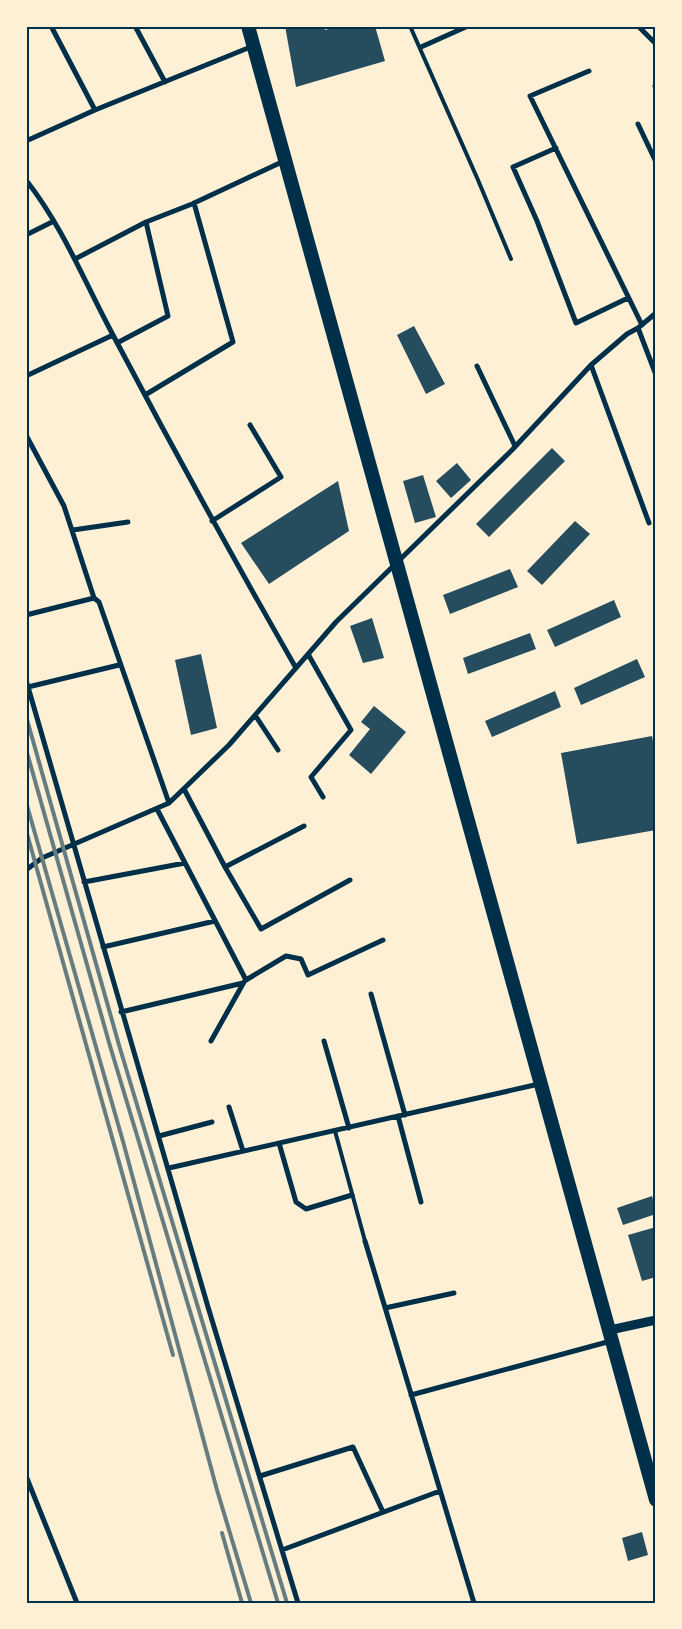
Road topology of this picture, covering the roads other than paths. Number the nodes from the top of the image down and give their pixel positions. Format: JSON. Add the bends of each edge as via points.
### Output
{"nodes":[{"id":1,"x":51,"y":26,"type":"edge"},
{"id":2,"x":135,"y":26,"type":"edge"},
{"id":3,"x":248,"y":26,"type":"edge"},
{"id":4,"x":410,"y":26,"type":"edge"},
{"id":5,"x":468,"y":26,"type":"edge"},
{"id":6,"x":638,"y":26,"type":"edge"},
{"id":7,"x":656,"y":44,"type":"edge"},
{"id":8,"x":254,"y":46,"type":"junction"},
{"id":9,"x":421,"y":47,"type":"junction"},
{"id":10,"x":589,"y":71,"type":"dead end"},
{"id":11,"x":165,"y":82,"type":"junction"},
{"id":12,"x":95,"y":110,"type":"junction"},
{"id":13,"x":638,"y":124,"type":"dead end"},
{"id":14,"x":26,"y":141,"type":"edge"},
{"id":15,"x":556,"y":148,"type":"junction"},
{"id":16,"x":284,"y":161,"type":"junction"},
{"id":17,"x":656,"y":162,"type":"edge"},
{"id":18,"x":26,"y":180,"type":"edge"},
{"id":19,"x":194,"y":203,"type":"junction"},
{"id":20,"x":54,"y":221,"type":"junction"},
{"id":21,"x":146,"y":222,"type":"junction"},
{"id":22,"x":26,"y":235,"type":"edge"},
{"id":23,"x":75,"y":259,"type":"junction"},
{"id":24,"x":511,"y":259,"type":"dead end"},
{"id":25,"x":628,"y":298,"type":"junction"},
{"id":26,"x":656,"y":313,"type":"edge"},
{"id":27,"x":640,"y":326,"type":"junction"},
{"id":28,"x":112,"y":335,"type":"junction"},
{"id":29,"x":117,"y":342,"type":"junction"},
{"id":30,"x":591,"y":365,"type":"junction"},
{"id":31,"x":477,"y":366,"type":"dead end"},
{"id":32,"x":656,"y":375,"type":"edge"},
{"id":33,"x":26,"y":376,"type":"edge"},
{"id":34,"x":145,"y":395,"type":"junction"},
{"id":35,"x":250,"y":425,"type":"dead end"},
{"id":36,"x":26,"y":435,"type":"edge"},
{"id":37,"x":515,"y":446,"type":"junction"},
{"id":38,"x":212,"y":521,"type":"junction"},
{"id":39,"x":128,"y":522,"type":"dead end"},
{"id":40,"x":649,"y":524,"type":"dead end"},
{"id":41,"x":73,"y":530,"type":"junction"},
{"id":42,"x":396,"y":564,"type":"junction"},
{"id":43,"x":94,"y":598,"type":"junction"},
{"id":44,"x":26,"y":615,"type":"edge"},
{"id":45,"x":308,"y":654,"type":"junction"},
{"id":46,"x":119,"y":665,"type":"junction"},
{"id":47,"x":296,"y":668,"type":"junction"},
{"id":48,"x":26,"y":680,"type":"edge"},
{"id":49,"x":28,"y":687,"type":"junction"},
{"id":50,"x":255,"y":715,"type":"junction"},
{"id":51,"x":278,"y":750,"type":"dead end"},
{"id":52,"x":184,"y":789,"type":"junction"},
{"id":53,"x":324,"y":797,"type":"dead end"},
{"id":54,"x":169,"y":803,"type":"junction"},
{"id":55,"x":157,"y":809,"type":"junction"},
{"id":56,"x":304,"y":826,"type":"dead end"},
{"id":57,"x":73,"y":844,"type":"junction"},
{"id":58,"x":185,"y":863,"type":"junction"},
{"id":59,"x":225,"y":867,"type":"junction"},
{"id":60,"x":26,"y":870,"type":"edge"},
{"id":61,"x":350,"y":880,"type":"dead end"},
{"id":62,"x":84,"y":882,"type":"junction"},
{"id":63,"x":215,"y":921,"type":"junction"},
{"id":64,"x":383,"y":940,"type":"dead end"},
{"id":65,"x":103,"y":947,"type":"junction"},
{"id":66,"x":244,"y":981,"type":"junction"},
{"id":67,"x":371,"y":994,"type":"dead end"},
{"id":68,"x":121,"y":1012,"type":"junction"},
{"id":69,"x":211,"y":1041,"type":"dead end"},
{"id":70,"x":324,"y":1041,"type":"dead end"},
{"id":71,"x":540,"y":1084,"type":"junction"},
{"id":72,"x":229,"y":1107,"type":"dead end"},
{"id":73,"x":405,"y":1115,"type":"junction"},
{"id":74,"x":398,"y":1116,"type":"junction"},
{"id":75,"x":212,"y":1122,"type":"dead end"},
{"id":76,"x":349,"y":1128,"type":"junction"},
{"id":77,"x":335,"y":1131,"type":"junction"},
{"id":78,"x":159,"y":1136,"type":"junction"},
{"id":79,"x":279,"y":1143,"type":"junction"},
{"id":80,"x":243,"y":1151,"type":"junction"},
{"id":81,"x":168,"y":1168,"type":"junction"},
{"id":82,"x":352,"y":1196,"type":"junction"},
{"id":83,"x":420,"y":1202,"type":"dead end"},
{"id":84,"x":365,"y":1241,"type":"joint"},
{"id":85,"x":454,"y":1293,"type":"dead end"},
{"id":86,"x":385,"y":1308,"type":"junction"},
{"id":87,"x":656,"y":1320,"type":"edge"},
{"id":88,"x":611,"y":1335,"type":"junction"},
{"id":89,"x":411,"y":1395,"type":"junction"},
{"id":90,"x":26,"y":1476,"type":"edge"},
{"id":91,"x":260,"y":1476,"type":"junction"},
{"id":92,"x":440,"y":1491,"type":"junction"},
{"id":93,"x":656,"y":1500,"type":"edge"},
{"id":94,"x":383,"y":1512,"type":"junction"},
{"id":95,"x":282,"y":1550,"type":"junction"},
{"id":96,"x":77,"y":1603,"type":"edge"},
{"id":97,"x":298,"y":1603,"type":"edge"},
{"id":98,"x":474,"y":1603,"type":"edge"}],
"edges":[{"from":1,"to":12,"type":"street"},
{"from":2,"to":11,"type":"street"},
{"from":3,"to":8,"type":"highway"},
{"from":4,"to":9,"type":"lane"},
{"from":5,"to":9,"type":"street"},
{"from":6,"to":7,"type":"street"},
{"from":8,"to":11,"type":"street"},
{"from":8,"to":16,"type":"highway"},
{"from":9,"to":24,"type":"lane"},
{"from":10,"to":15,"type":"street","via":[[530,96]]},
{"from":11,"to":12,"type":"street"},
{"from":12,"to":14,"type":"street"},
{"from":13,"to":17,"type":"street"},
{"from":15,"to":25,"type":"street"},
{"from":15,"to":25,"type":"street","via":[[513,167],[576,323]]},
{"from":16,"to":19,"type":"street"},
{"from":16,"to":42,"type":"highway"},
{"from":18,"to":20,"type":"street"},
{"from":19,"to":21,"type":"street"},
{"from":19,"to":34,"type":"street","via":[[233,342]]},
{"from":20,"to":22,"type":"street"},
{"from":20,"to":23,"type":"street"},
{"from":21,"to":23,"type":"street"},
{"from":21,"to":29,"type":"street","via":[[168,316]]},
{"from":23,"to":28,"type":"street"},
{"from":25,"to":27,"type":"street"},
{"from":26,"to":27,"type":"street"},
{"from":27,"to":30,"type":"street"},
{"from":27,"to":32,"type":"street"},
{"from":28,"to":29,"type":"street"},
{"from":28,"to":33,"type":"street"},
{"from":29,"to":34,"type":"street"},
{"from":30,"to":37,"type":"street"},
{"from":30,"to":40,"type":"street"},
{"from":31,"to":37,"type":"street"},
{"from":34,"to":38,"type":"street"},
{"from":35,"to":38,"type":"street","via":[[281,477]]},
{"from":36,"to":41,"type":"street","via":[[64,506]]},
{"from":37,"to":42,"type":"street"},
{"from":38,"to":47,"type":"street"},
{"from":39,"to":41,"type":"street"},
{"from":41,"to":43,"type":"street"},
{"from":42,"to":45,"type":"street"},
{"from":42,"to":71,"type":"highway"},
{"from":43,"to":44,"type":"street"},
{"from":43,"to":46,"type":"street","via":[[99,602]]},
{"from":45,"to":47,"type":"street"},
{"from":45,"to":53,"type":"street","via":[[351,730],[311,777]]},
{"from":46,"to":49,"type":"street"},
{"from":46,"to":54,"type":"street"},
{"from":47,"to":50,"type":"street"},
{"from":48,"to":49,"type":"street"},
{"from":49,"to":57,"type":"street"},
{"from":50,"to":51,"type":"street"},
{"from":50,"to":52,"type":"street"},
{"from":52,"to":54,"type":"street"},
{"from":52,"to":59,"type":"street"},
{"from":54,"to":55,"type":"street"},
{"from":55,"to":57,"type":"street"},
{"from":55,"to":58,"type":"street"},
{"from":56,"to":59,"type":"street"},
{"from":57,"to":60,"type":"street","via":[[42,858]]},
{"from":57,"to":62,"type":"street"},
{"from":58,"to":62,"type":"street"},
{"from":58,"to":63,"type":"street"},
{"from":59,"to":61,"type":"street","via":[[260,929]]},
{"from":62,"to":65,"type":"street"},
{"from":63,"to":65,"type":"street"},
{"from":63,"to":66,"type":"street"},
{"from":64,"to":66,"type":"street","via":[[308,975],[300,959],[286,956]]},
{"from":65,"to":68,"type":"street"},
{"from":66,"to":68,"type":"street"},
{"from":66,"to":69,"type":"street"},
{"from":67,"to":73,"type":"street"},
{"from":68,"to":78,"type":"street"},
{"from":70,"to":76,"type":"street"},
{"from":71,"to":73,"type":"street"},
{"from":71,"to":88,"type":"highway"},
{"from":72,"to":80,"type":"street"},
{"from":73,"to":74,"type":"street"},
{"from":74,"to":76,"type":"street"},
{"from":74,"to":83,"type":"street"},
{"from":75,"to":78,"type":"street"},
{"from":76,"to":77,"type":"street"},
{"from":77,"to":79,"type":"street"},
{"from":77,"to":82,"type":"lane"},
{"from":78,"to":81,"type":"street"},
{"from":79,"to":80,"type":"street"},
{"from":79,"to":82,"type":"street","via":[[296,1202],[306,1209]]},
{"from":80,"to":81,"type":"street"},
{"from":81,"to":91,"type":"street"},
{"from":82,"to":84,"type":"lane"},
{"from":84,"to":86,"type":"street"},
{"from":85,"to":86,"type":"street"},
{"from":86,"to":89,"type":"street"},
{"from":87,"to":88,"type":"street"},
{"from":88,"to":89,"type":"street"},
{"from":88,"to":93,"type":"highway"},
{"from":89,"to":92,"type":"street"},
{"from":90,"to":96,"type":"street"},
{"from":91,"to":94,"type":"street","via":[[353,1447]]},
{"from":91,"to":95,"type":"street"},
{"from":92,"to":94,"type":"street"},
{"from":92,"to":98,"type":"street"},
{"from":94,"to":95,"type":"street"},
{"from":95,"to":97,"type":"street"}]}
